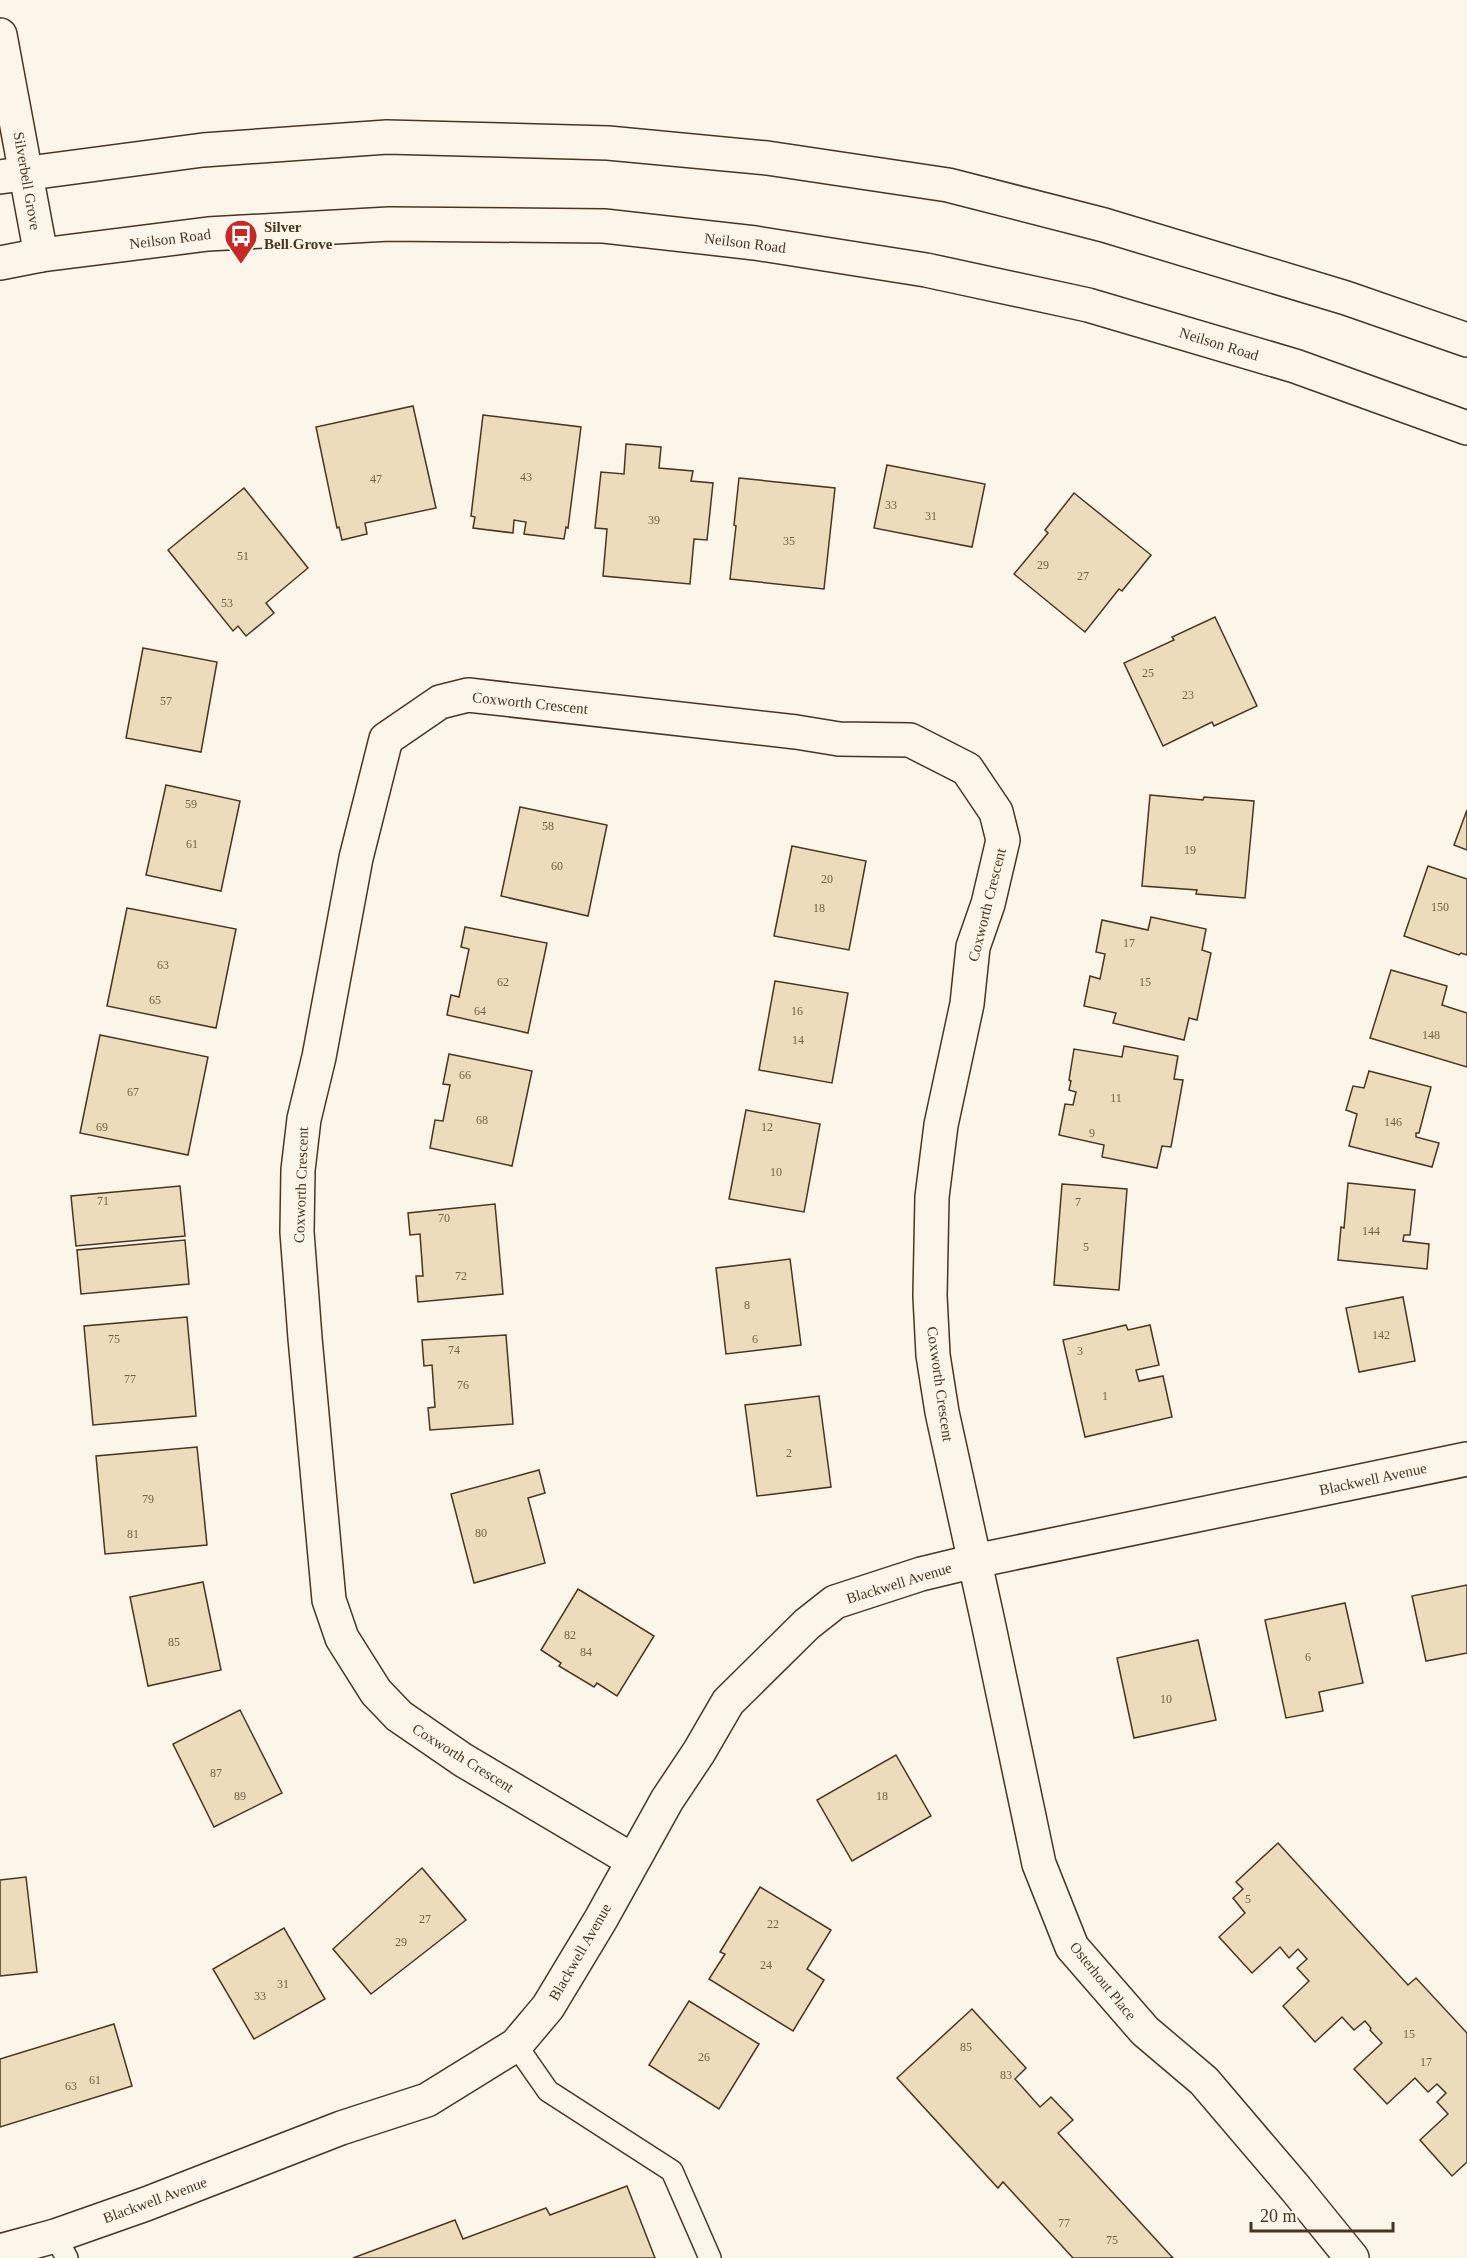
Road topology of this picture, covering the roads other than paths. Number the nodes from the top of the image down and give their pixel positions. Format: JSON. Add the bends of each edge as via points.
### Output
{"nodes":[{"id":1,"x":0,"y":35,"type":"edge"},
{"id":2,"x":13,"y":175,"type":"edge"},
{"id":3,"x":41,"y":255,"type":"junction"},
{"id":4,"x":0,"y":263,"type":"edge"},
{"id":5,"x":1467,"y":340,"type":"edge"},
{"id":6,"x":1467,"y":428,"type":"edge"},
{"id":7,"x":1467,"y":1459,"type":"edge"},
{"id":8,"x":975,"y":1561,"type":"junction"},
{"id":9,"x":632,"y":1860,"type":"junction"},
{"id":10,"x":516,"y":2045,"type":"junction"},
{"id":11,"x":61,"y":2247,"type":"edge"},
{"id":12,"x":0,"y":2251,"type":"edge"},
{"id":13,"x":710,"y":2258,"type":"edge"},
{"id":14,"x":1352,"y":2258,"type":"edge"}],
"edges":[{"from":1,"to":2,"type":"street","name":"Silverbell Grove"},
{"from":2,"to":3,"type":"street","name":"Silverbell Grove"},
{"from":2,"to":5,"type":"street","via":[[203,150],[387,137],[608,143],[767,158],[948,185],[1104,225],[1346,298]]},
{"from":3,"to":4,"type":"street","name":"Neilson Road"},
{"from":3,"to":6,"type":"street","name":"Neilson Road","via":[[208,234],[389,224],[604,226],[755,243],[926,270],[1088,305],[1295,366]]},
{"from":7,"to":8,"type":"street","name":"Blackwell Avenue"},
{"from":8,"to":9,"type":"street","name":"Blackwell Avenue","via":[[835,1602],[807,1623],[728,1702]]},
{"from":8,"to":9,"type":"street","name":"Coxworth Crescent","via":[[933,1355],[930,1246],[941,1125],[967,1004],[974,947],[1002,840],[996,812],[967,769],[910,740],[839,739],[468,695],[440,702],[386,739],[356,858],[304,1119],[297,1232],[329,1600],[342,1638],[376,1692],[399,1716],[463,1760]]},
{"from":8,"to":14,"type":"street","name":"Osterhout Place","via":[[1039,1864],[1072,1947],[1144,2031],[1204,2081]]},
{"from":9,"to":10,"type":"street","name":"Blackwell Avenue","via":[[548,2007]]},
{"from":10,"to":11,"type":"street","name":"Blackwell Avenue","via":[[427,2100],[341,2128],[146,2204]]},
{"from":10,"to":13,"type":"lane","via":[[548,2091],[672,2171]]},
{"from":11,"to":12,"type":"street","name":"Blackwell Avenue"}]}
